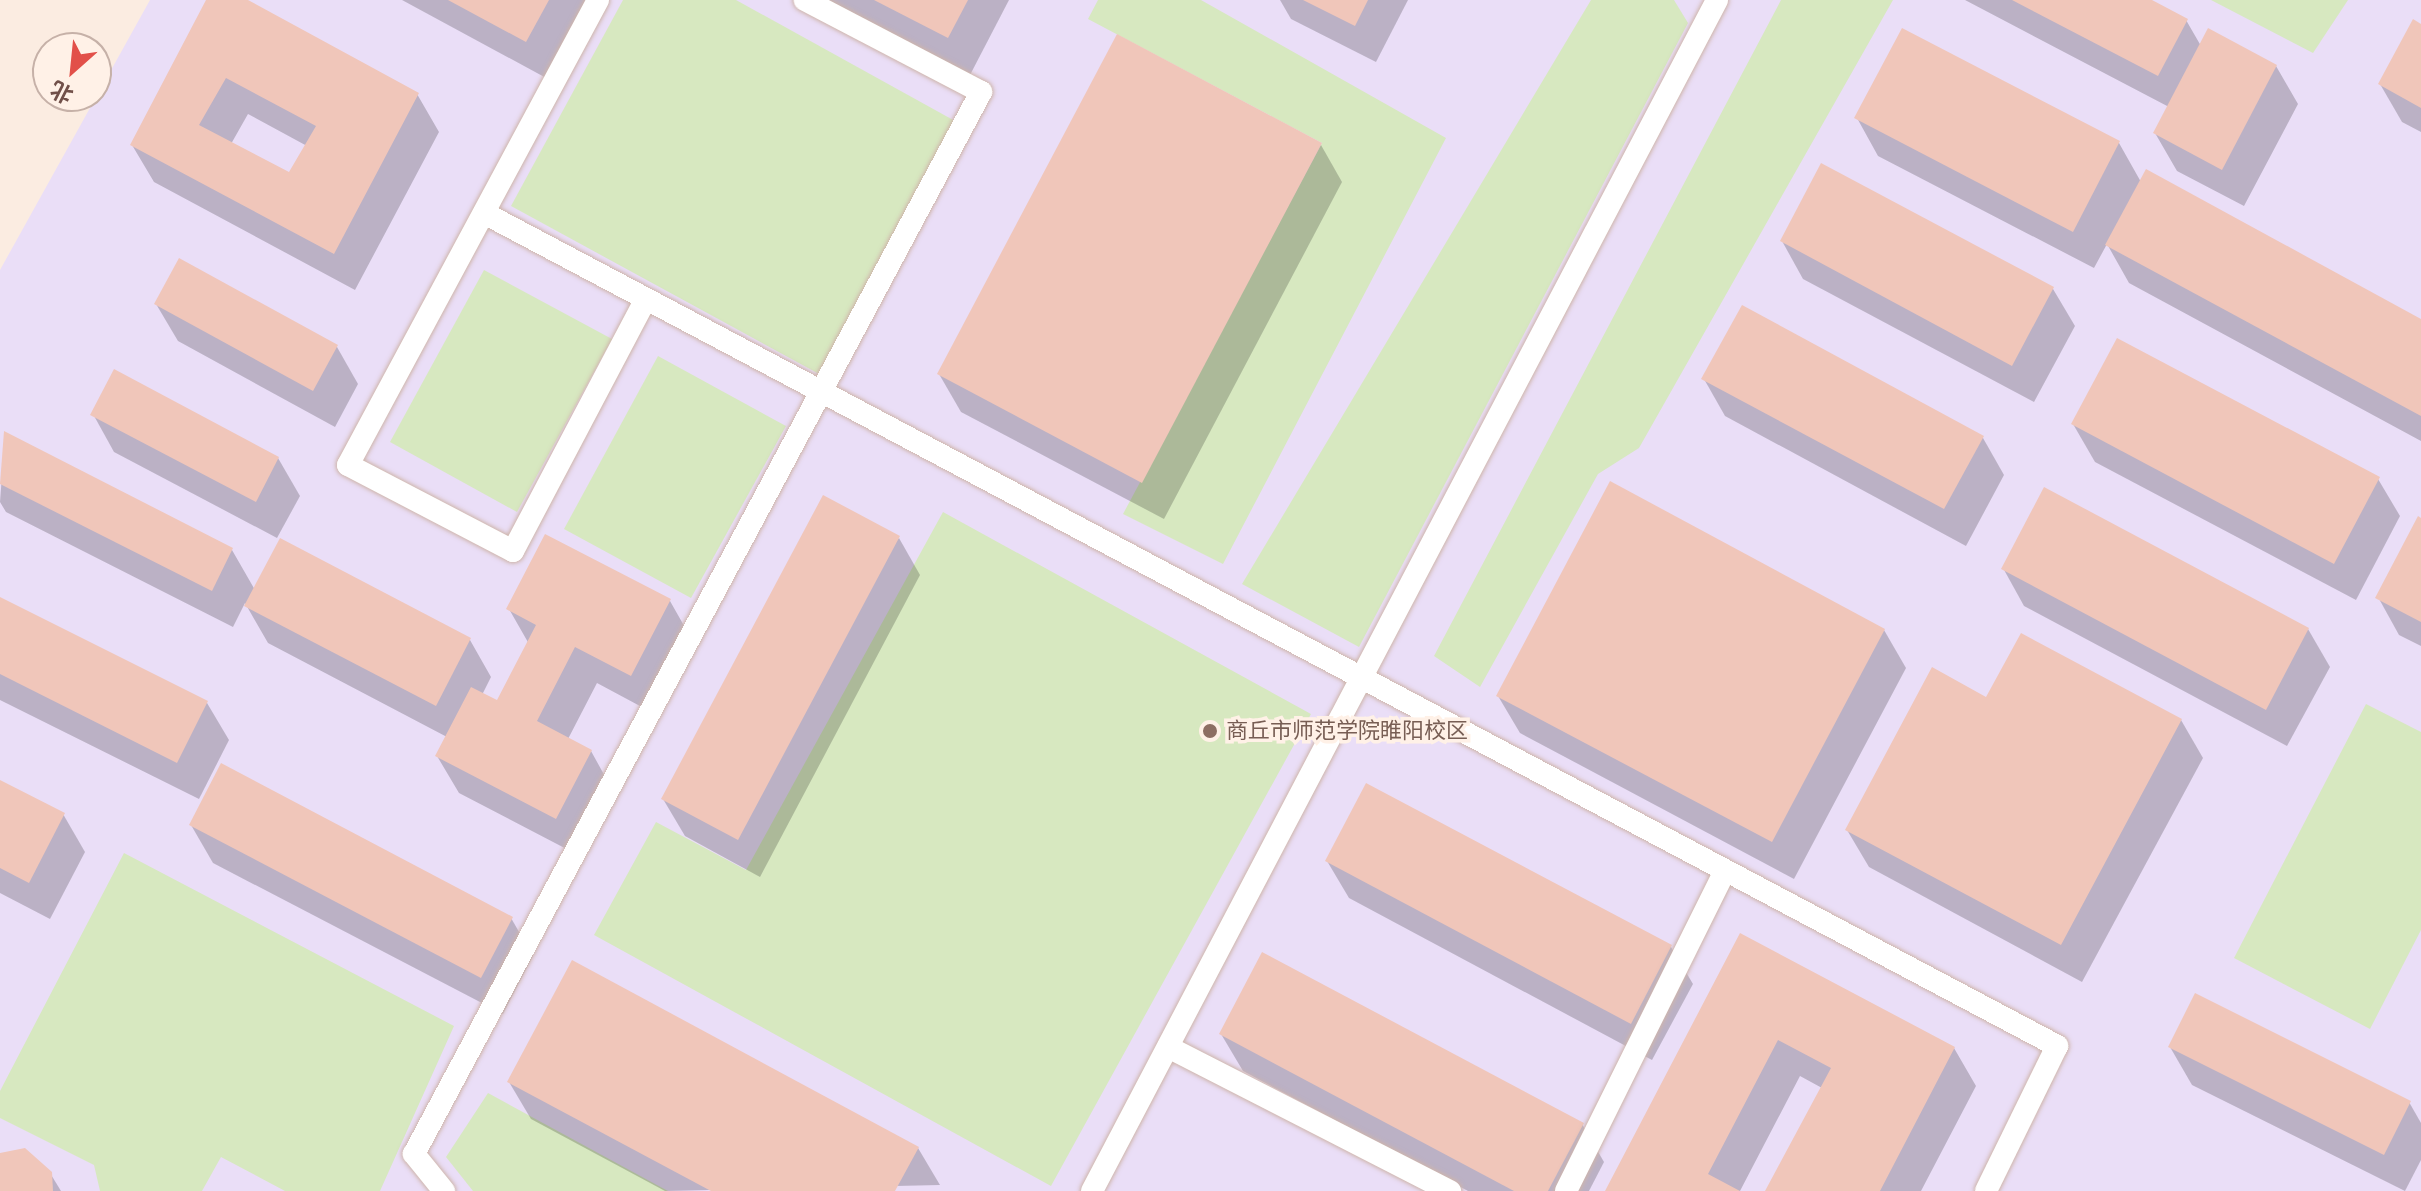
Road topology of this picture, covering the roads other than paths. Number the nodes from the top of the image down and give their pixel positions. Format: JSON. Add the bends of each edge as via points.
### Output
{"nodes":[{"id":1,"x":598,"y":0,"type":"edge"},
{"id":2,"x":805,"y":0,"type":"edge"},
{"id":3,"x":1717,"y":0,"type":"edge"},
{"id":4,"x":484,"y":213,"type":"junction"},
{"id":5,"x":646,"y":299,"type":"junction"},
{"id":6,"x":826,"y":393,"type":"junction"},
{"id":7,"x":1359,"y":683,"type":"junction"},
{"id":8,"x":1724,"y":873,"type":"junction"},
{"id":9,"x":1168,"y":1047,"type":"junction"},
{"id":10,"x":444,"y":1191,"type":"edge"},
{"id":11,"x":1092,"y":1191,"type":"edge"},
{"id":12,"x":1450,"y":1191,"type":"edge"},
{"id":13,"x":1566,"y":1191,"type":"edge"},
{"id":14,"x":1986,"y":1191,"type":"edge"}],
"edges":[{"from":1,"to":4,"type":"lane"},
{"from":2,"to":6,"type":"lane","via":[[981,92]]},
{"from":3,"to":7,"type":"lane"},
{"from":4,"to":5,"type":"lane"},
{"from":4,"to":5,"type":"lane","via":[[348,465],[513,551]]},
{"from":5,"to":6,"type":"lane"},
{"from":6,"to":7,"type":"lane"},
{"from":6,"to":10,"type":"lane","via":[[414,1154]]},
{"from":7,"to":8,"type":"lane"},
{"from":7,"to":9,"type":"lane"},
{"from":8,"to":13,"type":"lane"},
{"from":8,"to":14,"type":"lane","via":[[2057,1046]]},
{"from":9,"to":11,"type":"lane"},
{"from":9,"to":12,"type":"lane"}]}
